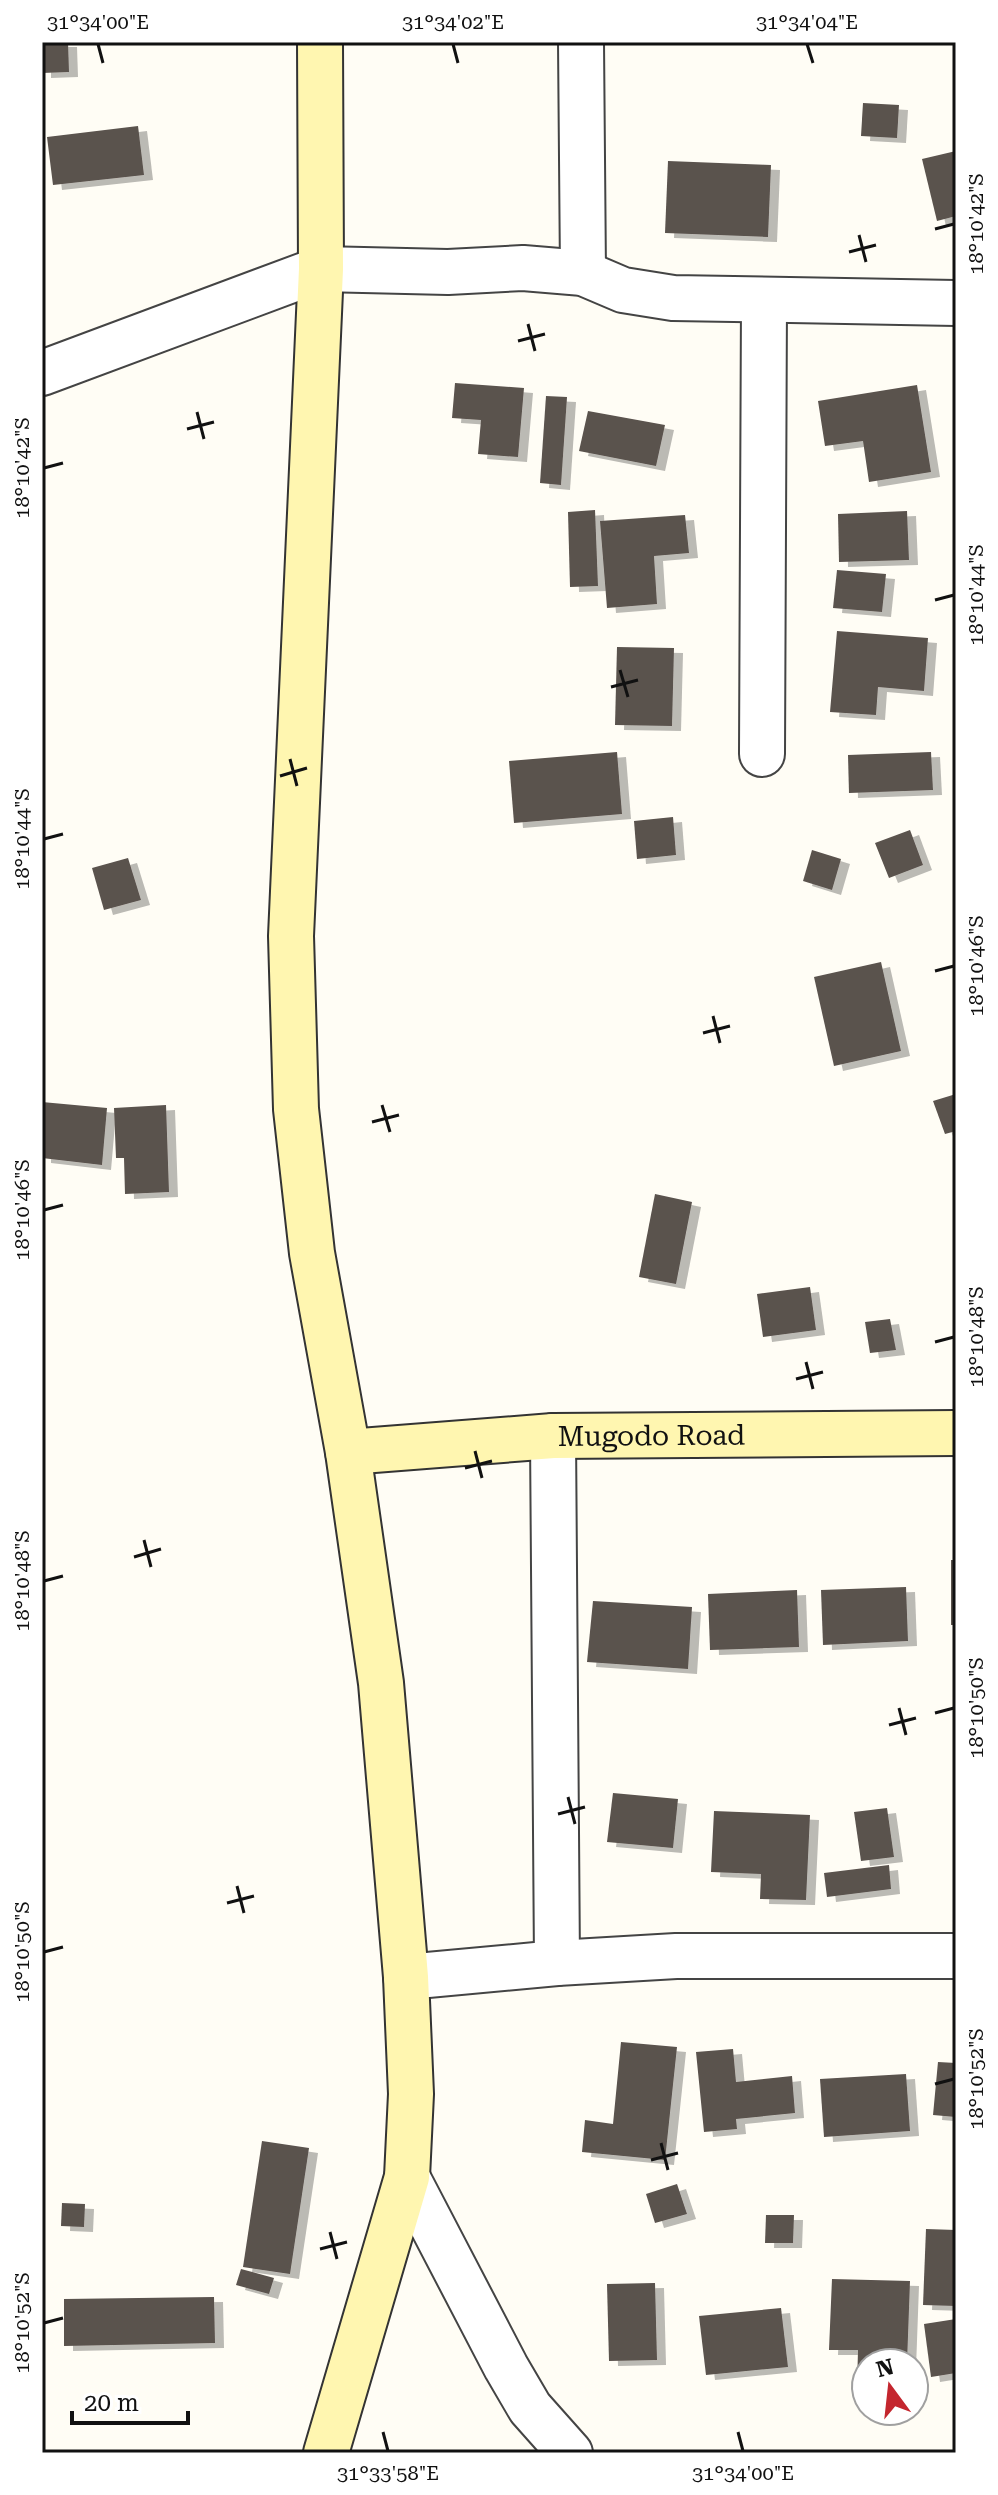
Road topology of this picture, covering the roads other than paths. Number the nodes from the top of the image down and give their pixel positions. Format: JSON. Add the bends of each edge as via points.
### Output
{"nodes":[{"id":1,"x":320,"y":42,"type":"edge"},
{"id":2,"x":581,"y":42,"type":"edge"},
{"id":3,"x":321,"y":269,"type":"junction"},
{"id":4,"x":583,"y":273,"type":"junction"},
{"id":5,"x":764,"y":301,"type":"junction"},
{"id":6,"x":956,"y":303,"type":"edge"},
{"id":7,"x":42,"y":373,"type":"edge"},
{"id":8,"x":762,"y":754,"type":"dead end"},
{"id":9,"x":956,"y":1433,"type":"edge"},
{"id":10,"x":553,"y":1436,"type":"junction"},
{"id":11,"x":348,"y":1452,"type":"junction"},
{"id":12,"x":956,"y":1956,"type":"edge"},
{"id":13,"x":557,"y":1963,"type":"junction"},
{"id":14,"x":406,"y":1977,"type":"junction"},
{"id":15,"x":407,"y":2177,"type":"junction"},
{"id":16,"x":326,"y":2453,"type":"edge"},
{"id":17,"x":570,"y":2453,"type":"edge"}],
"edges":[{"from":1,"to":3,"type":"street"},
{"from":2,"to":4,"type":"street"},
{"from":3,"to":4,"type":"street","via":[[523,268]]},
{"from":3,"to":7,"type":"street"},
{"from":3,"to":11,"type":"street","via":[[291,936],[296,1109],[312,1253]]},
{"from":4,"to":5,"type":"street","via":[[623,290],[673,298]]},
{"from":5,"to":6,"type":"street"},
{"from":5,"to":8,"type":"street"},
{"from":9,"to":10,"type":"street","name":"Mugodo Road"},
{"from":10,"to":11,"type":"street","name":"Mugodo Road"},
{"from":10,"to":13,"type":"street"},
{"from":11,"to":14,"type":"street","via":[[381,1683]]},
{"from":12,"to":13,"type":"street","via":[[676,1956]]},
{"from":13,"to":14,"type":"street"},
{"from":14,"to":15,"type":"street","via":[[411,2094]]},
{"from":15,"to":16,"type":"street"},
{"from":15,"to":17,"type":"street","via":[[530,2408]]}]}
